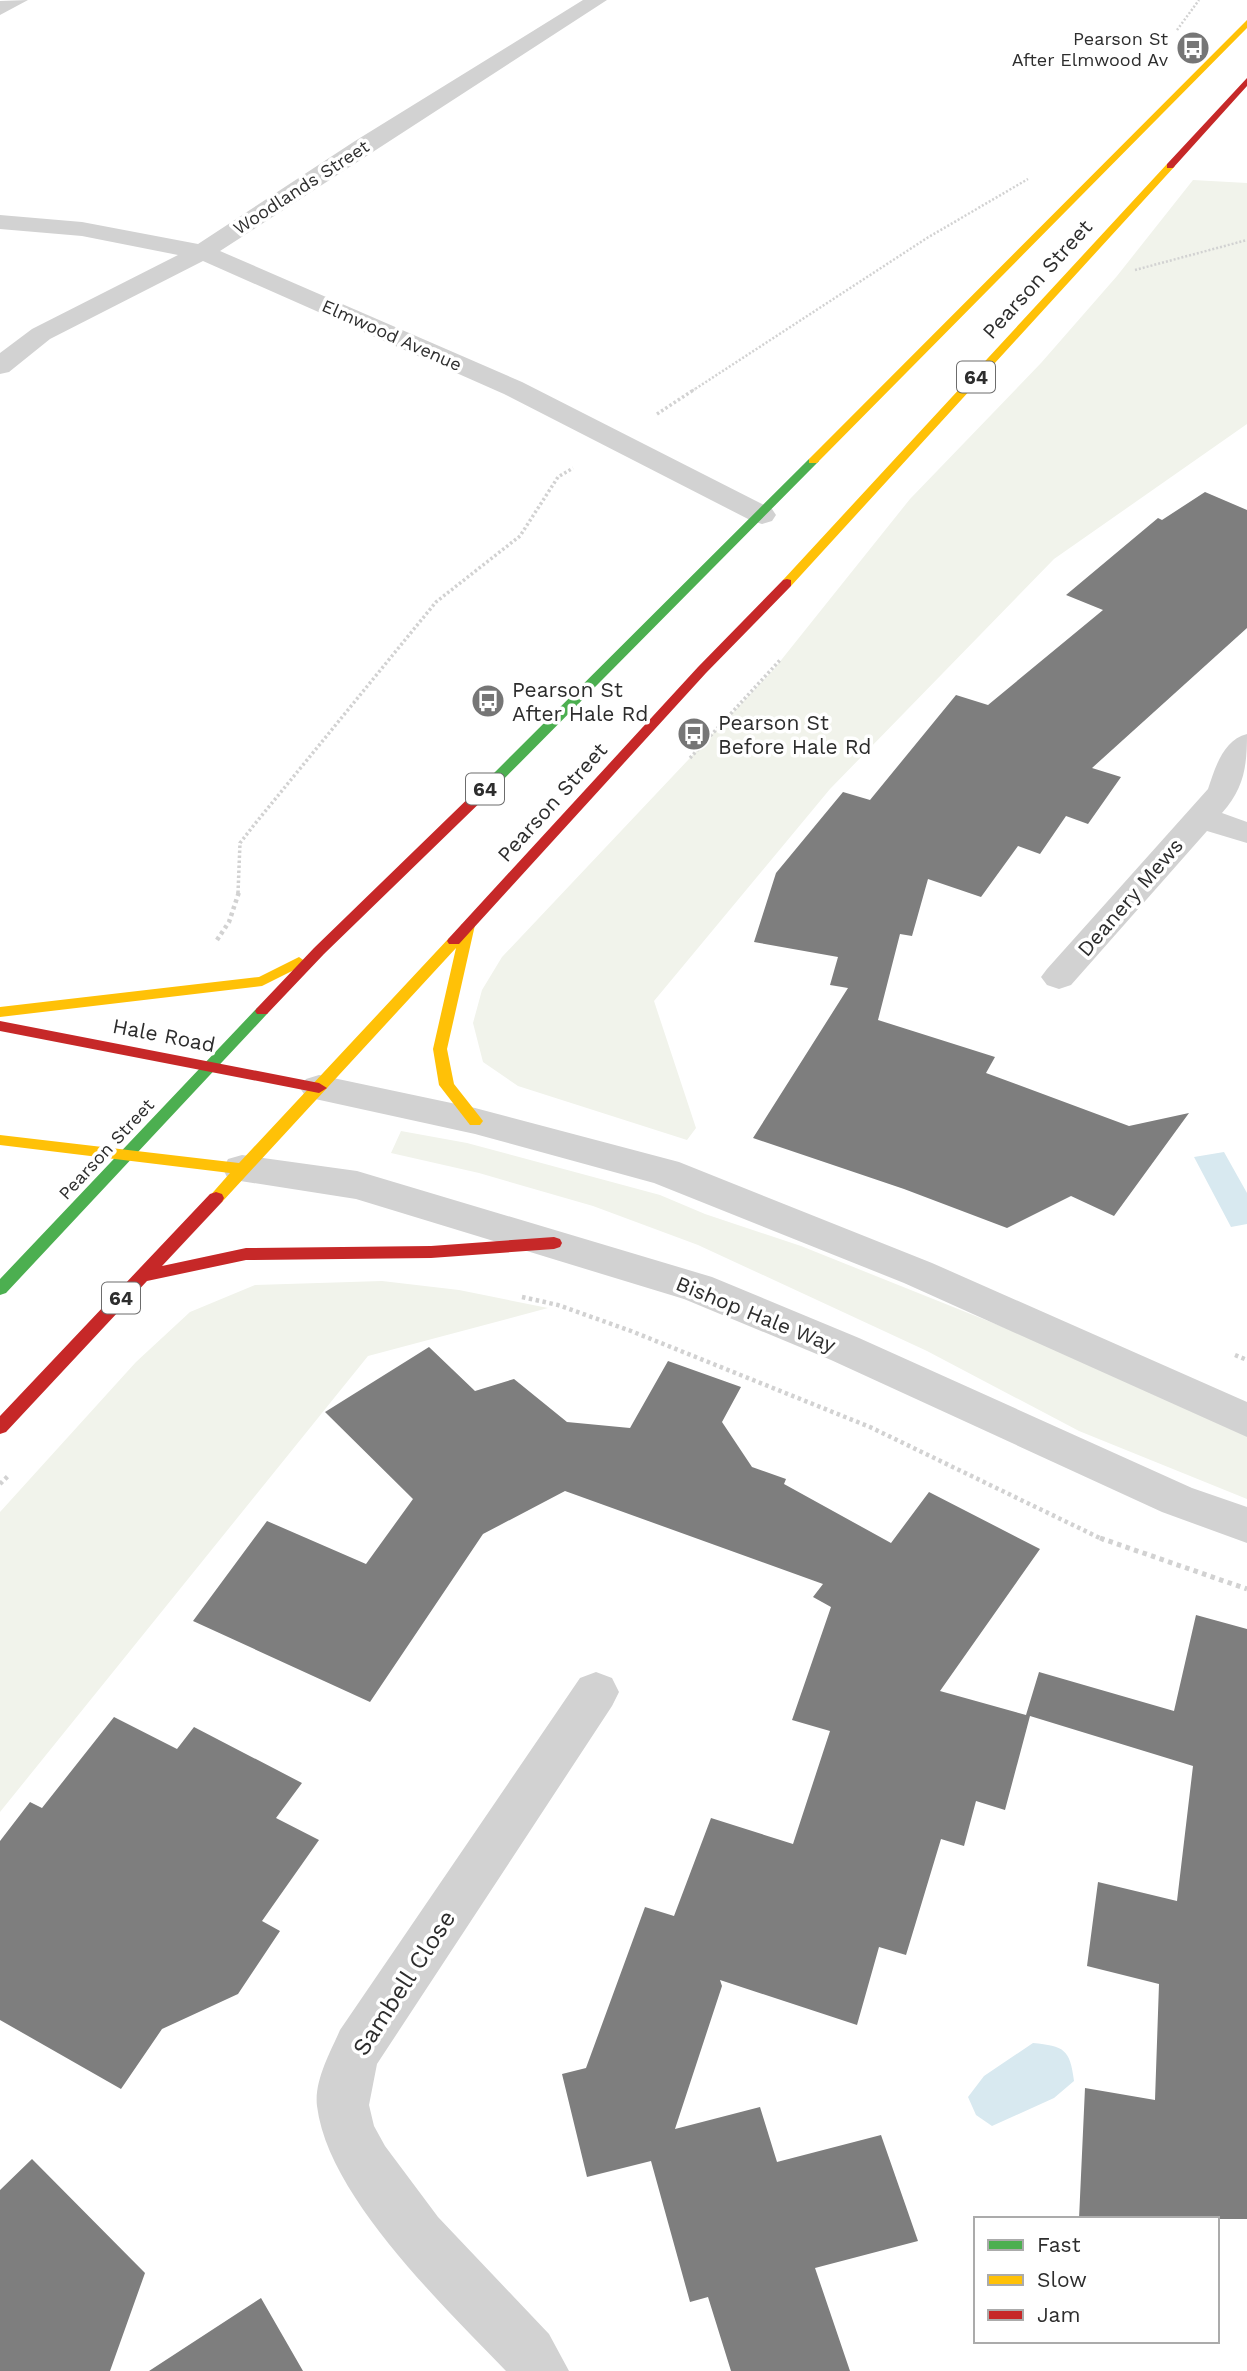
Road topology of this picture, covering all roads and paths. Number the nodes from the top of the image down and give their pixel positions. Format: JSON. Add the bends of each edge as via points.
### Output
{"nodes":[{"id":1,"x":18,"y":0,"type":"edge"},
{"id":2,"x":597,"y":0,"type":"edge"},
{"id":3,"x":1199,"y":0,"type":"edge"},
{"id":4,"x":0,"y":9,"type":"edge"},
{"id":5,"x":1247,"y":23,"type":"edge"},
{"id":6,"x":1173,"y":35,"type":"dead end"},
{"id":7,"x":1247,"y":81,"type":"edge"},
{"id":8,"x":1032,"y":177,"type":"dead end"},
{"id":9,"x":0,"y":222,"type":"edge"},
{"id":10,"x":1247,"y":240,"type":"edge"},
{"id":11,"x":202,"y":252,"type":"junction"},
{"id":12,"x":1059,"y":287,"type":"junction"},
{"id":13,"x":0,"y":366,"type":"edge"},
{"id":14,"x":616,"y":440,"type":"junction"},
{"id":15,"x":762,"y":515,"type":"junction"},
{"id":16,"x":1247,"y":744,"type":"edge"},
{"id":17,"x":1200,"y":817,"type":"junction"},
{"id":18,"x":1247,"y":833,"type":"edge"},
{"id":19,"x":468,"y":925,"type":"junction"},
{"id":20,"x":319,"y":951,"type":"junction"},
{"id":21,"x":1059,"y":977,"type":"dead end"},
{"id":22,"x":190,"y":989,"type":"junction"},
{"id":23,"x":0,"y":1012,"type":"edge"},
{"id":24,"x":0,"y":1026,"type":"edge"},
{"id":25,"x":210,"y":1066,"type":"junction"},
{"id":26,"x":319,"y":1088,"type":"junction"},
{"id":27,"x":475,"y":1121,"type":"junction"},
{"id":28,"x":0,"y":1140,"type":"edge"},
{"id":29,"x":126,"y":1155,"type":"junction"},
{"id":30,"x":242,"y":1169,"type":"junction"},
{"id":31,"x":554,"y":1243,"type":"junction"},
{"id":32,"x":143,"y":1276,"type":"junction"},
{"id":33,"x":0,"y":1289,"type":"edge"},
{"id":34,"x":511,"y":1294,"type":"dead end"},
{"id":35,"x":1247,"y":1420,"type":"edge"},
{"id":36,"x":0,"y":1427,"type":"edge"},
{"id":37,"x":17,"y":1466,"type":"dead end"},
{"id":38,"x":0,"y":1484,"type":"edge"},
{"id":39,"x":1247,"y":1525,"type":"edge"},
{"id":40,"x":1247,"y":1588,"type":"edge"},
{"id":41,"x":596,"y":1692,"type":"dead end"},
{"id":42,"x":541,"y":2371,"type":"edge"}],
"edges":[{"from":1,"to":4,"type":"street"},
{"from":2,"to":11,"type":"street","name":"Woodlands Street"},
{"from":3,"to":6,"type":"path"},
{"from":5,"to":15,"type":"main road","name":"Pearson Street","number":"64"},
{"from":7,"to":12,"type":"main road","name":"Pearson Street","number":"64"},
{"from":8,"to":14,"type":"path","via":[[927,238]]},
{"from":9,"to":11,"type":"street","name":"Elmwood Avenue","via":[[82,229]]},
{"from":10,"to":12,"type":"path"},
{"from":11,"to":13,"type":"street","name":"Woodlands Street","via":[[41,334]]},
{"from":11,"to":14,"type":"street","name":"Elmwood Avenue","via":[[513,388]]},
{"from":12,"to":19,"type":"main road","name":"Pearson Street","number":"64"},
{"from":14,"to":15,"type":"street","name":"Elmwood Avenue"},
{"from":14,"to":22,"type":"path","via":[[558,477],[520,536],[436,602],[240,843],[239,891],[229,922],[193,974]]},
{"from":15,"to":20,"type":"main road","name":"Pearson Street","number":"64"},
{"from":16,"to":17,"type":"street","name":"Deanery Mews","via":[[1236,757],[1223,792]]},
{"from":17,"to":18,"type":"street"},
{"from":17,"to":21,"type":"street","name":"Deanery Mews"},
{"from":19,"to":26,"type":"main road","name":"Pearson Street","number":"64"},
{"from":19,"to":27,"type":"main road","via":[[440,1049],[447,1085]]},
{"from":20,"to":22,"type":"main road","via":[[262,981]]},
{"from":20,"to":25,"type":"main road","name":"Pearson Street","number":"64"},
{"from":22,"to":23,"type":"main road"},
{"from":24,"to":25,"type":"main road","name":"Hale Road"},
{"from":25,"to":26,"type":"main road","name":"Hale Road"},
{"from":25,"to":29,"type":"main road","name":"Pearson Street","number":"64"},
{"from":26,"to":27,"type":"street"},
{"from":26,"to":30,"type":"main road","name":"Pearson Street","number":"64"},
{"from":27,"to":35,"type":"street","via":[[665,1172],[918,1273]]},
{"from":28,"to":29,"type":"main road"},
{"from":29,"to":30,"type":"main road"},
{"from":29,"to":33,"type":"main road","name":"Pearson Street","number":"64"},
{"from":30,"to":31,"type":"street","name":"Bishop Hale Way","via":[[357,1185]]},
{"from":30,"to":32,"type":"main road","name":"Pearson Street","number":"64"},
{"from":31,"to":32,"type":"main road","via":[[430,1252],[246,1254]]},
{"from":31,"to":39,"type":"street","name":"Bishop Hale Way","via":[[698,1288],[845,1349],[1177,1500]]},
{"from":32,"to":36,"type":"main road","name":"Pearson Street","number":"64"},
{"from":34,"to":40,"type":"path","via":[[631,1331],[870,1427],[1102,1539]]},
{"from":37,"to":38,"type":"path"},
{"from":41,"to":42,"type":"street","name":"Sambell Close","via":[[358,2048],[347,2074],[343,2105],[363,2162],[438,2259]]}]}
